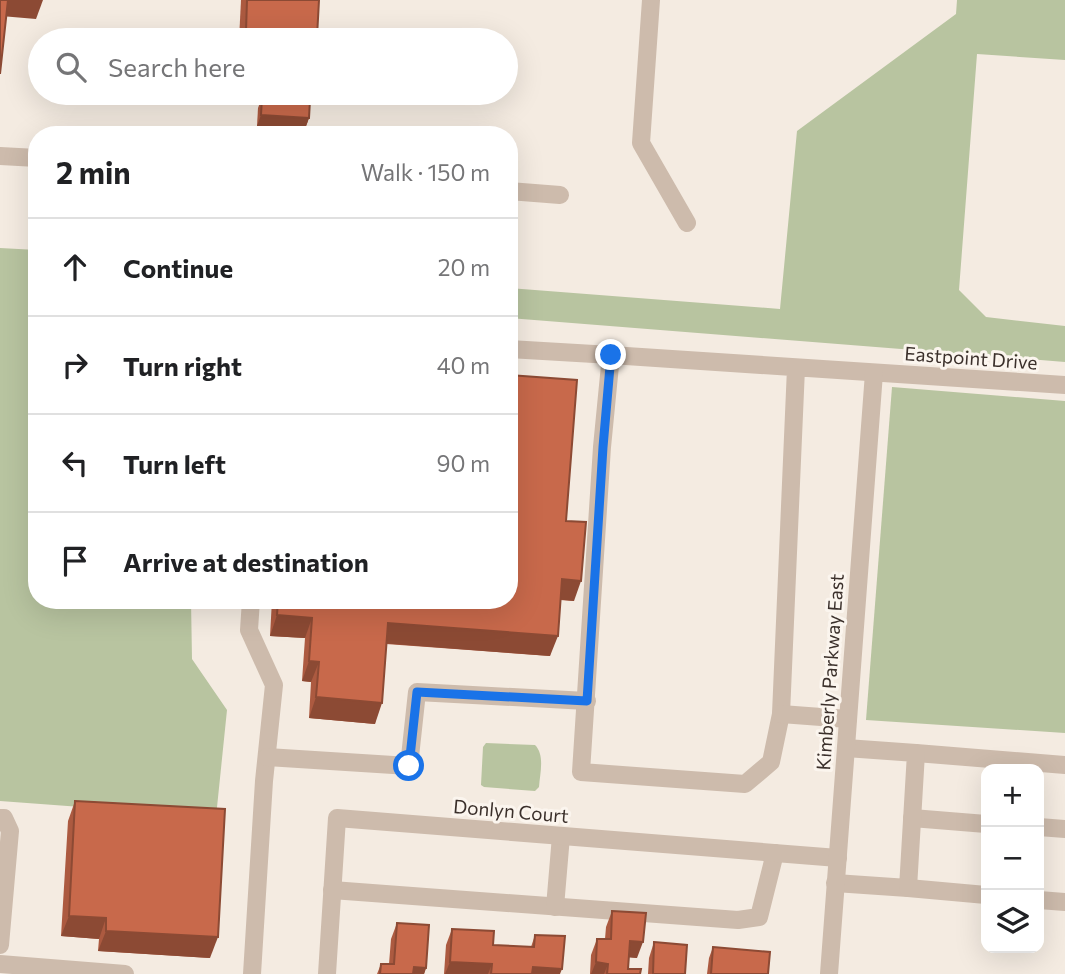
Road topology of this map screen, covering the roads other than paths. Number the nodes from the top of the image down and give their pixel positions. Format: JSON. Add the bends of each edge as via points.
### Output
{"nodes":[{"id":1,"x":651,"y":0,"type":"edge"},
{"id":2,"x":0,"y":156,"type":"edge"},
{"id":3,"x":28,"y":158,"type":"edge"},
{"id":4,"x":518,"y":192,"type":"edge"},
{"id":5,"x":559,"y":195,"type":"dead end"},
{"id":6,"x":687,"y":223,"type":"dead end"},
{"id":7,"x":518,"y":350,"type":"edge"},
{"id":8,"x":611,"y":355,"type":"junction"},
{"id":9,"x":796,"y":368,"type":"junction"},
{"id":10,"x":874,"y":373,"type":"junction"},
{"id":11,"x":1065,"y":385,"type":"edge"},
{"id":12,"x":250,"y":609,"type":"edge"},
{"id":13,"x":587,"y":701,"type":"junction"},
{"id":14,"x":781,"y":714,"type":"junction"},
{"id":15,"x":848,"y":719,"type":"junction"},
{"id":16,"x":846,"y":748,"type":"junction"},
{"id":17,"x":916,"y":753,"type":"junction"},
{"id":18,"x":267,"y":757,"type":"junction"},
{"id":19,"x":1065,"y":765,"type":"edge"},
{"id":20,"x":0,"y":818,"type":"edge"},
{"id":21,"x":912,"y":818,"type":"junction"},
{"id":22,"x":981,"y":824,"type":"edge"},
{"id":23,"x":1044,"y":827,"type":"edge"},
{"id":24,"x":1065,"y":829,"type":"edge"},
{"id":25,"x":561,"y":836,"type":"junction"},
{"id":26,"x":775,"y":853,"type":"junction"},
{"id":27,"x":838,"y":858,"type":"junction"},
{"id":28,"x":835,"y":883,"type":"junction"},
{"id":29,"x":908,"y":888,"type":"junction"},
{"id":30,"x":332,"y":890,"type":"junction"},
{"id":31,"x":981,"y":895,"type":"edge"},
{"id":32,"x":1044,"y":900,"type":"edge"},
{"id":33,"x":1065,"y":902,"type":"edge"},
{"id":34,"x":555,"y":907,"type":"junction"},
{"id":35,"x":0,"y":946,"type":"edge"},
{"id":36,"x":0,"y":964,"type":"edge"},
{"id":37,"x":125,"y":974,"type":"edge"},
{"id":38,"x":252,"y":974,"type":"edge"},
{"id":39,"x":327,"y":974,"type":"edge"},
{"id":40,"x":829,"y":974,"type":"edge"}],
"edges":[{"from":1,"to":6,"type":"street","via":[[642,143]]},
{"from":2,"to":3,"type":"street"},
{"from":4,"to":5,"type":"street"},
{"from":7,"to":8,"type":"street","name":"Eastpoint Drive"},
{"from":8,"to":9,"type":"street","name":"Eastpoint Drive"},
{"from":8,"to":13,"type":"street"},
{"from":9,"to":10,"type":"street","name":"Eastpoint Drive"},
{"from":9,"to":14,"type":"street"},
{"from":10,"to":11,"type":"street","name":"Eastpoint Drive"},
{"from":10,"to":15,"type":"street","name":"Kimberly Parkway East"},
{"from":12,"to":18,"type":"street","via":[[249,630],[274,685]]},
{"from":13,"to":14,"type":"street","via":[[581,772],[745,784],[771,762]]},
{"from":13,"to":18,"type":"street","via":[[417,692],[409,766]]},
{"from":14,"to":15,"type":"street"},
{"from":15,"to":16,"type":"street","name":"Kimberly Parkway East"},
{"from":16,"to":17,"type":"street"},
{"from":16,"to":27,"type":"street","name":"Kimberly Parkway East"},
{"from":17,"to":19,"type":"street"},
{"from":17,"to":21,"type":"street"},
{"from":18,"to":38,"type":"street"},
{"from":20,"to":35,"type":"street","via":[[10,831]]},
{"from":21,"to":22,"type":"street"},
{"from":21,"to":29,"type":"street"},
{"from":23,"to":24,"type":"street"},
{"from":25,"to":26,"type":"street","name":"Donlyn Court"},
{"from":25,"to":30,"type":"street","name":"Donlyn Court","via":[[337,818]]},
{"from":25,"to":34,"type":"street"},
{"from":26,"to":27,"type":"street","name":"Donlyn Court"},
{"from":26,"to":34,"type":"street","via":[[758,918]]},
{"from":27,"to":28,"type":"street","name":"Kimberly Parkway East"},
{"from":28,"to":29,"type":"street"},
{"from":28,"to":40,"type":"street","name":"Kimberly Parkway East"},
{"from":29,"to":31,"type":"street"},
{"from":30,"to":34,"type":"street"},
{"from":30,"to":39,"type":"street","name":"Donlyn Court"},
{"from":32,"to":33,"type":"street"},
{"from":36,"to":37,"type":"street"}]}
